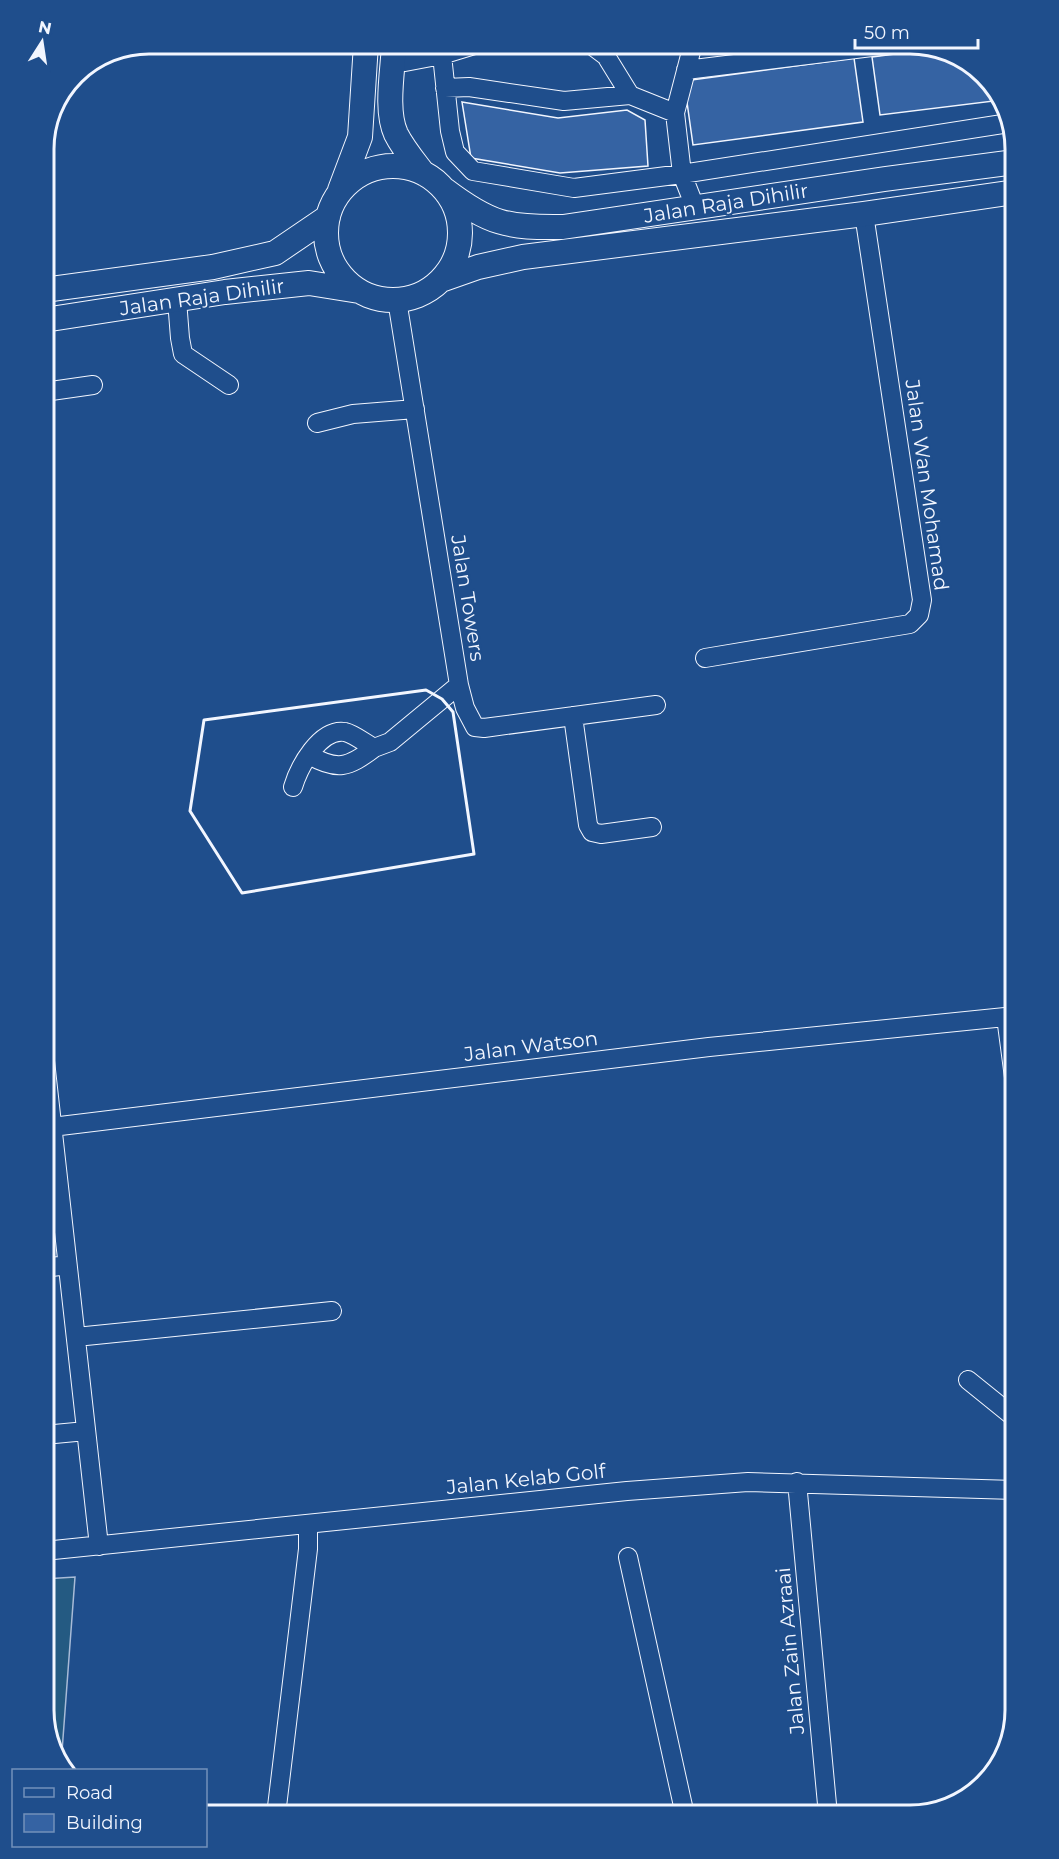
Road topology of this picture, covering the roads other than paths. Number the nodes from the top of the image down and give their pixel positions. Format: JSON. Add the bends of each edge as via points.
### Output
{"nodes":[{"id":1,"x":365,"y":54,"type":"edge"},
{"id":2,"x":394,"y":54,"type":"edge"},
{"id":3,"x":397,"y":54,"type":"edge"},
{"id":4,"x":445,"y":54,"type":"edge"},
{"id":5,"x":603,"y":54,"type":"edge"},
{"id":6,"x":690,"y":54,"type":"edge"},
{"id":7,"x":815,"y":54,"type":"edge"},
{"id":8,"x":442,"y":55,"type":"junction"},
{"id":9,"x":686,"y":70,"type":"junction"},
{"id":10,"x":392,"y":81,"type":"junction"},
{"id":11,"x":446,"y":88,"type":"junction"},
{"id":12,"x":630,"y":95,"type":"junction"},
{"id":13,"x":675,"y":113,"type":"junction"},
{"id":14,"x":1001,"y":124,"type":"edge"},
{"id":15,"x":1005,"y":164,"type":"edge"},
{"id":16,"x":423,"y":173,"type":"junction"},
{"id":17,"x":682,"y":174,"type":"junction"},
{"id":18,"x":446,"y":190,"type":"junction"},
{"id":19,"x":1005,"y":194,"type":"edge"},
{"id":20,"x":338,"y":195,"type":"junction"},
{"id":21,"x":695,"y":207,"type":"junction"},
{"id":22,"x":864,"y":214,"type":"junction"},
{"id":23,"x":328,"y":217,"type":"junction"},
{"id":24,"x":441,"y":280,"type":"junction"},
{"id":25,"x":54,"y":289,"type":"edge"},
{"id":26,"x":361,"y":291,"type":"junction"},
{"id":27,"x":177,"y":300,"type":"junction"},
{"id":28,"x":398,"y":300,"type":"junction"},
{"id":29,"x":54,"y":318,"type":"edge"},
{"id":30,"x":93,"y":385,"type":"dead end"},
{"id":31,"x":229,"y":385,"type":"dead end"},
{"id":32,"x":54,"y":391,"type":"edge"},
{"id":33,"x":415,"y":409,"type":"junction"},
{"id":34,"x":317,"y":423,"type":"dead end"},
{"id":35,"x":705,"y":658,"type":"dead end"},
{"id":36,"x":459,"y":685,"type":"junction"},
{"id":37,"x":656,"y":705,"type":"dead end"},
{"id":38,"x":573,"y":716,"type":"junction"},
{"id":39,"x":374,"y":748,"type":"junction"},
{"id":40,"x":309,"y":755,"type":"junction"},
{"id":41,"x":292,"y":787,"type":"dead end"},
{"id":42,"x":652,"y":826,"type":"dead end"},
{"id":43,"x":1005,"y":1017,"type":"edge"},
{"id":44,"x":54,"y":1127,"type":"edge"},
{"id":45,"x":54,"y":1144,"type":"edge"},
{"id":46,"x":68,"y":1265,"type":"junction"},
{"id":47,"x":54,"y":1267,"type":"edge"},
{"id":48,"x":332,"y":1311,"type":"dead end"},
{"id":49,"x":76,"y":1337,"type":"junction"},
{"id":50,"x":968,"y":1380,"type":"dead end"},
{"id":51,"x":1005,"y":1409,"type":"edge"},
{"id":52,"x":86,"y":1431,"type":"junction"},
{"id":53,"x":54,"y":1435,"type":"edge"},
{"id":54,"x":797,"y":1482,"type":"junction"},
{"id":55,"x":1005,"y":1490,"type":"edge"},
{"id":56,"x":308,"y":1524,"type":"junction"},
{"id":57,"x":99,"y":1546,"type":"junction"},
{"id":58,"x":54,"y":1550,"type":"edge"},
{"id":59,"x":628,"y":1557,"type":"dead end"},
{"id":60,"x":277,"y":1805,"type":"edge"},
{"id":61,"x":683,"y":1805,"type":"edge"},
{"id":62,"x":827,"y":1805,"type":"edge"}],
"edges":[{"from":1,"to":20,"type":"main road","via":[[360,137]]},
{"from":2,"to":10,"type":"main road"},
{"from":3,"to":8,"type":"street","via":[[405,62]]},
{"from":4,"to":8,"type":"street"},
{"from":5,"to":12,"type":"street"},
{"from":6,"to":9,"type":"street"},
{"from":7,"to":9,"type":"street"},
{"from":8,"to":10,"type":"street"},
{"from":8,"to":11,"type":"street"},
{"from":9,"to":13,"type":"street"},
{"from":10,"to":16,"type":"main road","via":[[390,111],[395,131]]},
{"from":11,"to":12,"type":"street","via":[[469,87],[564,101]]},
{"from":11,"to":17,"type":"street","via":[[455,152],[473,171],[574,188]]},
{"from":12,"to":13,"type":"street"},
{"from":13,"to":17,"type":"street"},
{"from":14,"to":17,"type":"street"},
{"from":15,"to":21,"type":"main road","name":"Jalan Raja Dihilir"},
{"from":16,"to":18,"type":"main road"},
{"from":16,"to":20,"type":"main road","via":[[386,166],[367,171]]},
{"from":17,"to":21,"type":"street"},
{"from":18,"to":21,"type":"main road","name":"Jalan Raja Dihilir","via":[[470,209],[499,223],[527,228],[563,227]]},
{"from":18,"to":24,"type":"main road","via":[[456,207],[459,246],[453,264]]},
{"from":19,"to":22,"type":"main road","name":"Jalan Raja Dihilir"},
{"from":20,"to":23,"type":"main road"},
{"from":22,"to":24,"type":"main road","name":"Jalan Raja Dihilir","via":[[523,257]]},
{"from":22,"to":35,"type":"street","name":"Jalan Wan Mohamad","via":[[922,600],[919,615],[910,624]]},
{"from":23,"to":25,"type":"main road","name":"Jalan Raja Dihilir","via":[[275,253],[213,267]]},
{"from":23,"to":26,"type":"main road","via":[[326,239],[332,260],[344,278]]},
{"from":24,"to":28,"type":"main road","via":[[414,297]]},
{"from":26,"to":27,"type":"main road","name":"Jalan Raja Dihilir","via":[[309,283]]},
{"from":26,"to":28,"type":"main road"},
{"from":27,"to":29,"type":"main road","name":"Jalan Raja Dihilir"},
{"from":27,"to":31,"type":"street","via":[[183,354]]},
{"from":28,"to":33,"type":"street","name":"Jalan Towers"},
{"from":30,"to":32,"type":"street"},
{"from":33,"to":34,"type":"street","via":[[352,414]]},
{"from":33,"to":36,"type":"street","name":"Jalan Towers"},
{"from":36,"to":38,"type":"street","via":[[475,726]]},
{"from":36,"to":39,"type":"street","name":"Jalan Towers","via":[[390,742]]},
{"from":37,"to":38,"type":"street"},
{"from":38,"to":42,"type":"street","via":[[592,832]]},
{"from":39,"to":40,"type":"street","name":"Jalan Towers","via":[[345,765],[326,765]]},
{"from":39,"to":40,"type":"street","via":[[348,733],[337,732],[323,739]]},
{"from":40,"to":41,"type":"street"},
{"from":43,"to":44,"type":"street","name":"Jalan Watson","via":[[709,1047]]},
{"from":45,"to":46,"type":"street"},
{"from":46,"to":47,"type":"street"},
{"from":46,"to":49,"type":"street"},
{"from":48,"to":49,"type":"street"},
{"from":49,"to":52,"type":"street"},
{"from":50,"to":51,"type":"street"},
{"from":52,"to":53,"type":"street"},
{"from":52,"to":57,"type":"street"},
{"from":54,"to":55,"type":"street","name":"Jalan Kelab Golf"},
{"from":54,"to":56,"type":"street","name":"Jalan Kelab Golf","via":[[627,1491]]},
{"from":54,"to":62,"type":"street","name":"Jalan Zain Azraai"},
{"from":56,"to":57,"type":"street","name":"Jalan Kelab Golf"},
{"from":56,"to":60,"type":"street"},
{"from":57,"to":58,"type":"street","name":"Jalan Kelab Golf"},
{"from":59,"to":61,"type":"street"}]}
